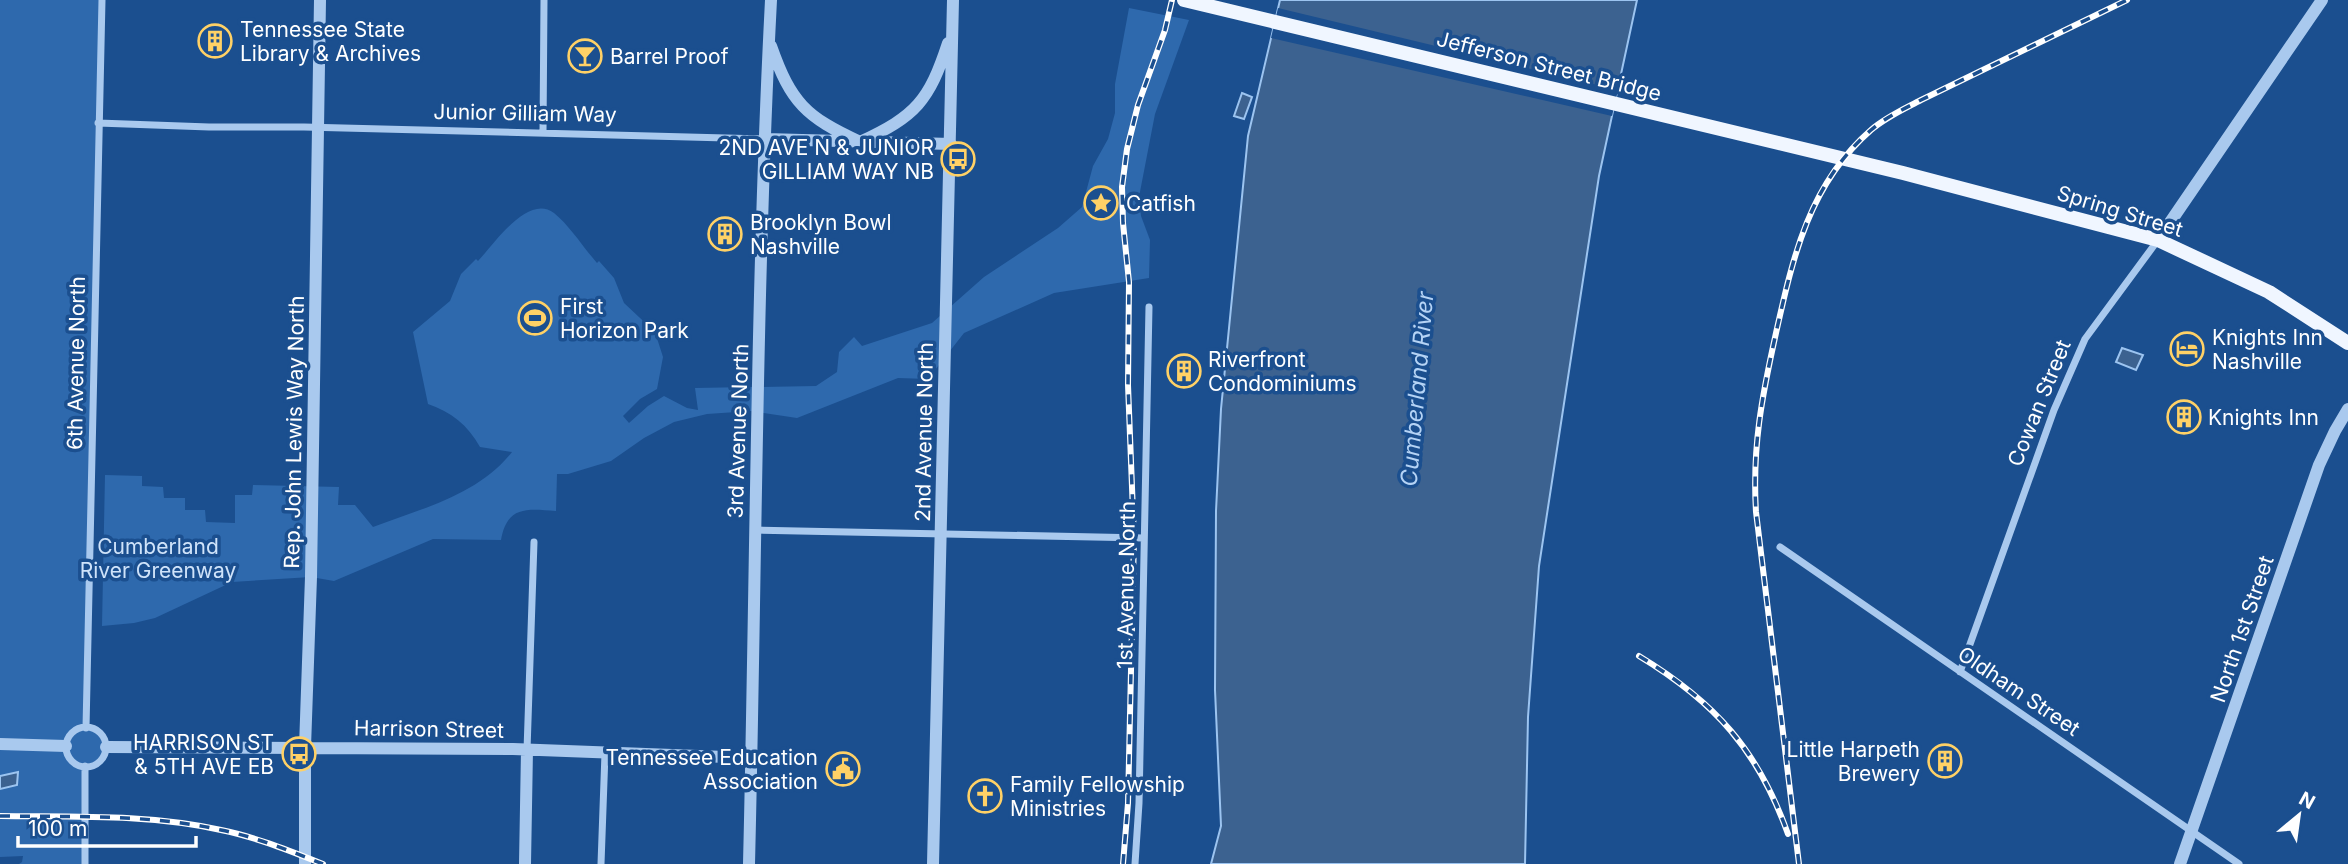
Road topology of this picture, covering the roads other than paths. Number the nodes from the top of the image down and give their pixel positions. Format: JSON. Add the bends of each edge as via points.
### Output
{"nodes":[{"id":1,"x":102,"y":0,"type":"edge"},
{"id":2,"x":320,"y":0,"type":"edge"},
{"id":3,"x":544,"y":0,"type":"edge"},
{"id":4,"x":771,"y":0,"type":"edge"},
{"id":5,"x":953,"y":0,"type":"edge"},
{"id":6,"x":1184,"y":0,"type":"edge"},
{"id":7,"x":2322,"y":0,"type":"edge"},
{"id":8,"x":953,"y":29,"type":"junction"},
{"id":9,"x":769,"y":40,"type":"junction"},
{"id":10,"x":98,"y":123,"type":"junction"},
{"id":11,"x":318,"y":128,"type":"junction"},
{"id":12,"x":543,"y":133,"type":"junction"},
{"id":13,"x":765,"y":139,"type":"junction"},
{"id":14,"x":860,"y":142,"type":"junction"},
{"id":15,"x":951,"y":144,"type":"junction"},
{"id":16,"x":1903,"y":173,"type":"joint"},
{"id":17,"x":2158,"y":240,"type":"junction"},
{"id":18,"x":1149,"y":307,"type":"dead end"},
{"id":19,"x":2348,"y":343,"type":"edge"},
{"id":20,"x":2348,"y":409,"type":"edge"},
{"id":21,"x":754,"y":530,"type":"junction"},
{"id":22,"x":941,"y":534,"type":"junction"},
{"id":23,"x":1144,"y":538,"type":"junction"},
{"id":24,"x":534,"y":542,"type":"dead end"},
{"id":25,"x":1780,"y":547,"type":"dead end"},
{"id":26,"x":1960,"y":672,"type":"junction"},
{"id":27,"x":86,"y":728,"type":"junction"},
{"id":28,"x":0,"y":744,"type":"edge"},
{"id":29,"x":66,"y":746,"type":"junction"},
{"id":30,"x":106,"y":747,"type":"junction"},
{"id":31,"x":305,"y":747,"type":"junction"},
{"id":32,"x":527,"y":750,"type":"junction"},
{"id":33,"x":604,"y":753,"type":"junction"},
{"id":34,"x":752,"y":758,"type":"junction"},
{"id":35,"x":85,"y":766,"type":"junction"},
{"id":36,"x":2192,"y":830,"type":"junction"},
{"id":37,"x":85,"y":864,"type":"edge"},
{"id":38,"x":305,"y":864,"type":"edge"},
{"id":39,"x":525,"y":864,"type":"edge"},
{"id":40,"x":601,"y":864,"type":"edge"},
{"id":41,"x":749,"y":864,"type":"edge"},
{"id":42,"x":933,"y":864,"type":"edge"},
{"id":43,"x":1135,"y":864,"type":"edge"},
{"id":44,"x":2180,"y":864,"type":"edge"},
{"id":45,"x":2239,"y":864,"type":"edge"}],
"edges":[{"from":1,"to":10,"type":"street","name":"6th Avenue North"},
{"from":2,"to":11,"type":"street","name":"Rep. John Lewis Way North"},
{"from":3,"to":12,"type":"street"},
{"from":4,"to":9,"type":"street","name":"3rd Avenue North"},
{"from":5,"to":8,"type":"street","name":"2nd Avenue North"},
{"from":6,"to":16,"type":"main road","name":"Jefferson Street Bridge"},
{"from":7,"to":17,"type":"street","name":"Cowan Street"},
{"from":8,"to":14,"type":"street","via":[[931,89],[916,108]]},
{"from":8,"to":15,"type":"street","name":"2nd Avenue North"},
{"from":9,"to":13,"type":"street","name":"3rd Avenue North"},
{"from":9,"to":14,"type":"street","via":[[785,85],[799,103],[833,130]]},
{"from":10,"to":11,"type":"street","name":"Junior Gilliam Way"},
{"from":10,"to":27,"type":"street","name":"6th Avenue North"},
{"from":11,"to":12,"type":"street","name":"Junior Gilliam Way"},
{"from":11,"to":31,"type":"street","name":"Rep. John Lewis Way North"},
{"from":12,"to":13,"type":"street","name":"Junior Gilliam Way"},
{"from":13,"to":14,"type":"street","name":"Junior Gilliam Way"},
{"from":13,"to":21,"type":"street","name":"3rd Avenue North"},
{"from":14,"to":15,"type":"street","name":"Junior Gilliam Way"},
{"from":15,"to":22,"type":"street","name":"2nd Avenue North"},
{"from":16,"to":17,"type":"main road","name":"Spring Street"},
{"from":17,"to":19,"type":"main road","name":"Spring Street","via":[[2269,292]]},
{"from":17,"to":26,"type":"street","name":"Cowan Street","via":[[2085,339],[2054,410]]},
{"from":18,"to":23,"type":"street","name":"1st Avenue North"},
{"from":20,"to":36,"type":"street","name":"North 1st Street","via":[[2319,465]]},
{"from":21,"to":22,"type":"street"},
{"from":21,"to":34,"type":"street","name":"3rd Avenue North"},
{"from":22,"to":23,"type":"street"},
{"from":22,"to":42,"type":"street","name":"2nd Avenue North"},
{"from":23,"to":43,"type":"street","name":"1st Avenue North"},
{"from":24,"to":32,"type":"street"},
{"from":25,"to":26,"type":"street","name":"Oldham Street"},
{"from":26,"to":36,"type":"street","name":"Oldham Street"},
{"from":27,"to":29,"type":"street","via":[[74,731]]},
{"from":27,"to":30,"type":"street","via":[[99,732]]},
{"from":28,"to":29,"type":"street"},
{"from":29,"to":35,"type":"street","via":[[70,759]]},
{"from":30,"to":31,"type":"street","name":"Harrison Street"},
{"from":30,"to":35,"type":"street","via":[[100,761]]},
{"from":31,"to":32,"type":"street","name":"Harrison Street"},
{"from":31,"to":38,"type":"street","name":"Rep. John Lewis Way North"},
{"from":32,"to":33,"type":"street","name":"Harrison Street"},
{"from":32,"to":39,"type":"street"},
{"from":33,"to":34,"type":"street","name":"Harrison Street"},
{"from":33,"to":40,"type":"street"},
{"from":34,"to":41,"type":"street","name":"3rd Avenue North"},
{"from":35,"to":37,"type":"street"},
{"from":36,"to":44,"type":"street","name":"North 1st Street"},
{"from":36,"to":45,"type":"street","name":"Oldham Street"}]}
